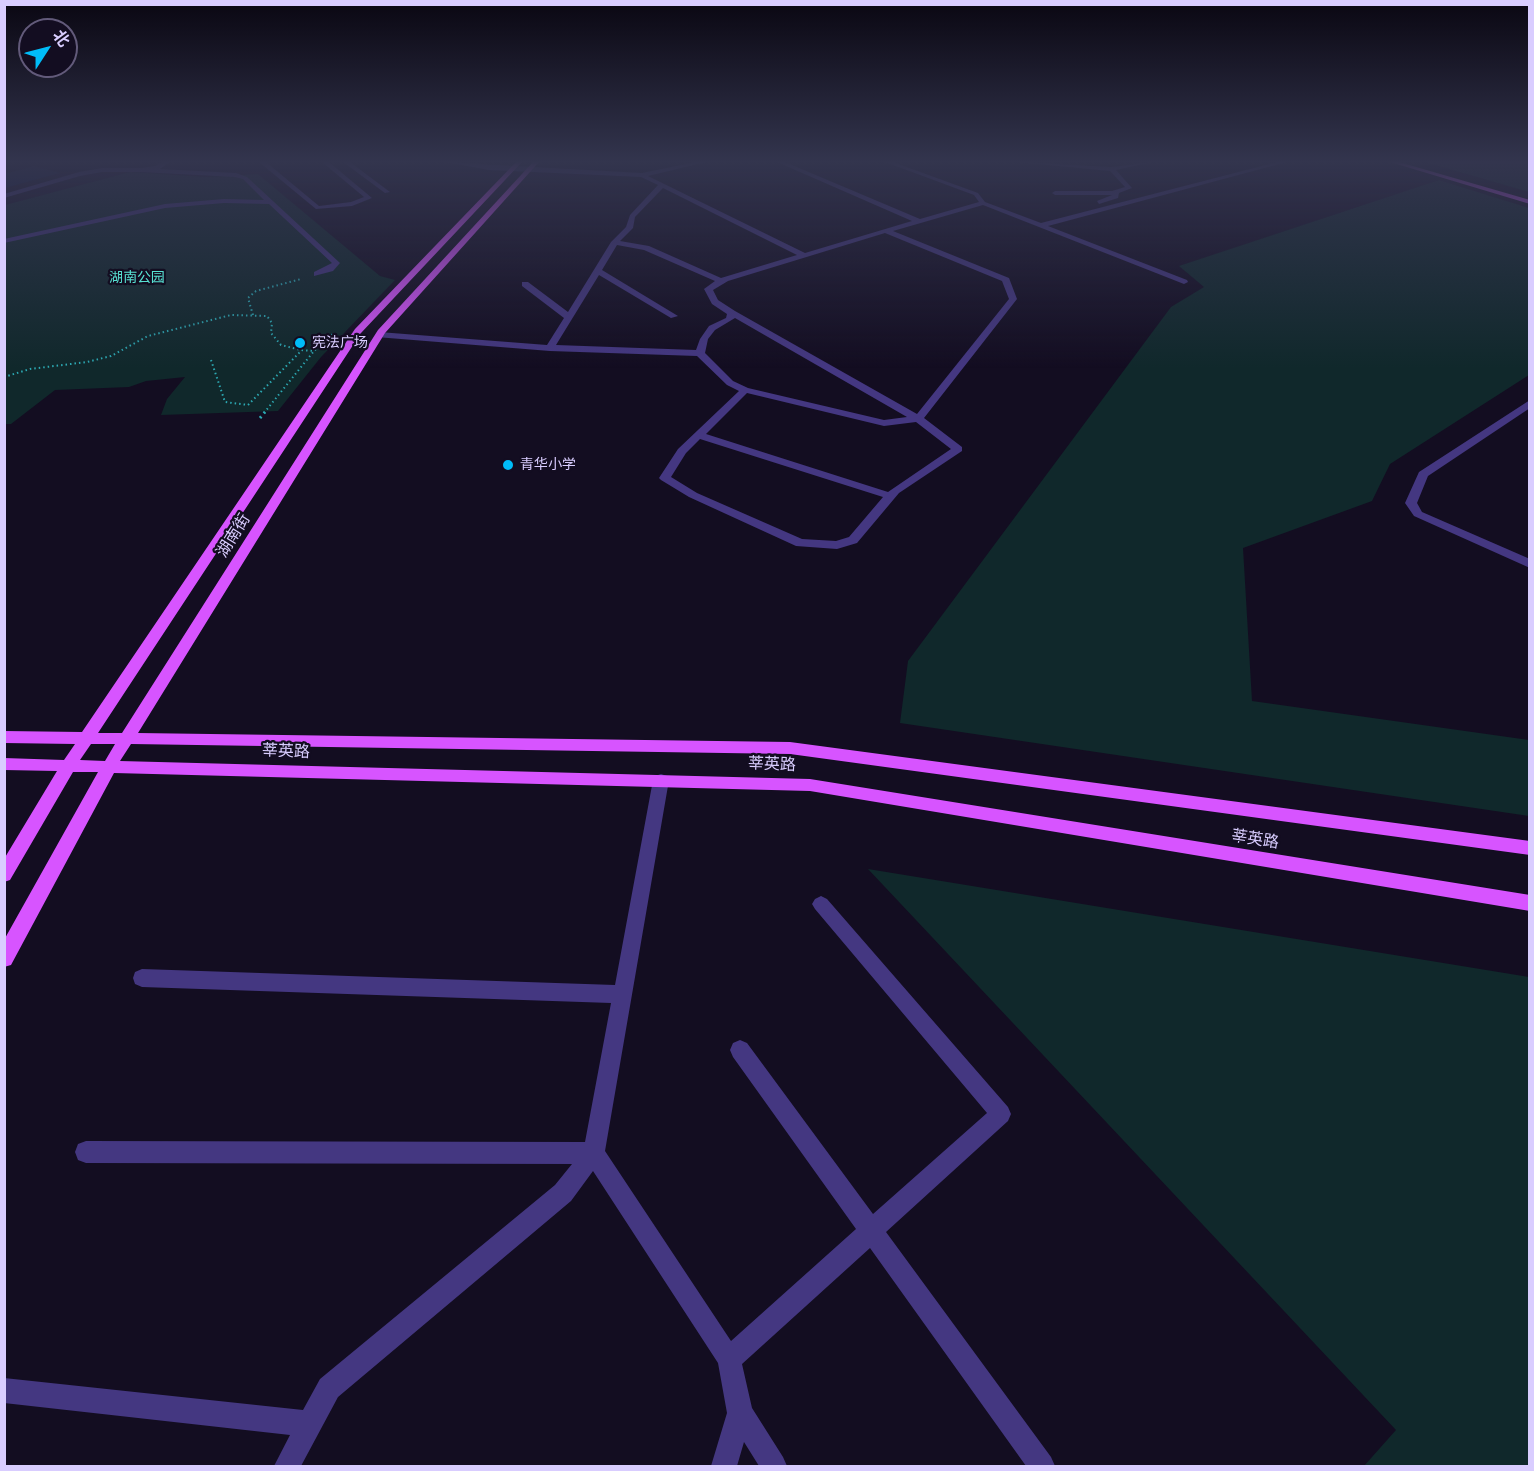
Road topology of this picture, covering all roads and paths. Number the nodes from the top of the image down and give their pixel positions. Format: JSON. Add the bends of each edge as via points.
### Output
{"nodes":[{"id":1,"x":52,"y":231,"type":"edge"},
{"id":2,"x":302,"y":231,"type":"edge"},
{"id":3,"x":459,"y":231,"type":"edge"},
{"id":4,"x":469,"y":231,"type":"edge"},
{"id":5,"x":627,"y":231,"type":"edge"},
{"id":6,"x":754,"y":231,"type":"edge"},
{"id":7,"x":886,"y":231,"type":"joint"},
{"id":8,"x":1051,"y":231,"type":"edge"},
{"id":9,"x":4,"y":241,"type":"edge"},
{"id":10,"x":615,"y":243,"type":"junction"},
{"id":11,"x":805,"y":256,"type":"junction"},
{"id":12,"x":598,"y":271,"type":"junction"},
{"id":13,"x":316,"y":274,"type":"joint"},
{"id":14,"x":721,"y":281,"type":"junction"},
{"id":15,"x":1184,"y":282,"type":"dead end"},
{"id":16,"x":525,"y":284,"type":"dead end"},
{"id":17,"x":732,"y":313,"type":"junction"},
{"id":18,"x":254,"y":315,"type":"junction"},
{"id":19,"x":674,"y":316,"type":"dead end"},
{"id":20,"x":569,"y":317,"type":"junction"},
{"id":21,"x":339,"y":327,"type":"dead end"},
{"id":22,"x":379,"y":335,"type":"junction"},
{"id":23,"x":550,"y":348,"type":"junction"},
{"id":24,"x":301,"y":350,"type":"junction"},
{"id":25,"x":314,"y":351,"type":"junction"},
{"id":26,"x":700,"y":353,"type":"junction"},
{"id":27,"x":211,"y":360,"type":"dead end"},
{"id":28,"x":4,"y":377,"type":"edge"},
{"id":29,"x":745,"y":390,"type":"junction"},
{"id":30,"x":1530,"y":403,"type":"edge"},
{"id":31,"x":260,"y":418,"type":"dead end"},
{"id":32,"x":918,"y":419,"type":"junction"},
{"id":33,"x":698,"y":435,"type":"junction"},
{"id":34,"x":891,"y":496,"type":"junction"},
{"id":35,"x":1530,"y":564,"type":"edge"},
{"id":36,"x":4,"y":737,"type":"edge"},
{"id":37,"x":126,"y":738,"type":"junction"},
{"id":38,"x":86,"y":740,"type":"junction"},
{"id":39,"x":4,"y":764,"type":"edge"},
{"id":40,"x":110,"y":765,"type":"junction"},
{"id":41,"x":68,"y":766,"type":"junction"},
{"id":42,"x":661,"y":780,"type":"junction"},
{"id":43,"x":1530,"y":848,"type":"edge"},
{"id":44,"x":4,"y":875,"type":"edge"},
{"id":45,"x":1530,"y":903,"type":"edge"},
{"id":46,"x":821,"y":904,"type":"dead end"},
{"id":47,"x":4,"y":959,"type":"edge"},
{"id":48,"x":142,"y":978,"type":"dead end"},
{"id":49,"x":622,"y":994,"type":"junction"},
{"id":50,"x":740,"y":1050,"type":"dead end"},
{"id":51,"x":86,"y":1152,"type":"dead end"},
{"id":52,"x":594,"y":1153,"type":"junction"},
{"id":53,"x":872,"y":1232,"type":"junction"},
{"id":54,"x":729,"y":1359,"type":"junction"},
{"id":55,"x":4,"y":1390,"type":"edge"},
{"id":56,"x":740,"y":1413,"type":"junction"},
{"id":57,"x":310,"y":1424,"type":"junction"},
{"id":58,"x":287,"y":1467,"type":"edge"},
{"id":59,"x":723,"y":1467,"type":"edge"},
{"id":60,"x":774,"y":1467,"type":"edge"},
{"id":61,"x":1042,"y":1467,"type":"edge"}],
"edges":[{"from":1,"to":9,"type":"street"},
{"from":2,"to":13,"type":"street","via":[[336,263]]},
{"from":3,"to":38,"type":"main road","name":"湖南街","via":[[358,331]]},
{"from":4,"to":22,"type":"main road","name":"湖南街"},
{"from":5,"to":10,"type":"street"},
{"from":6,"to":11,"type":"street"},
{"from":7,"to":11,"type":"street"},
{"from":7,"to":32,"type":"street","via":[[1006,280],[1013,300]]},
{"from":8,"to":15,"type":"street"},
{"from":10,"to":12,"type":"street"},
{"from":10,"to":14,"type":"street","via":[[646,248]]},
{"from":11,"to":14,"type":"street"},
{"from":12,"to":19,"type":"street"},
{"from":12,"to":20,"type":"street"},
{"from":13,"to":18,"type":"path","via":[[256,291],[248,298]]},
{"from":14,"to":17,"type":"street","via":[[708,289],[715,302]]},
{"from":16,"to":20,"type":"street"},
{"from":17,"to":26,"type":"street","via":[[730,319],[712,328]]},
{"from":17,"to":32,"type":"street"},
{"from":18,"to":24,"type":"path","via":[[267,316],[272,323],[271,333],[281,345]]},
{"from":18,"to":28,"type":"path","via":[[231,315],[170,328],[111,356]]},
{"from":20,"to":23,"type":"street"},
{"from":21,"to":25,"type":"path"},
{"from":22,"to":23,"type":"street"},
{"from":22,"to":37,"type":"main road","name":"湖南街"},
{"from":23,"to":26,"type":"street"},
{"from":24,"to":25,"type":"path"},
{"from":24,"to":27,"type":"path","via":[[248,405],[225,402]]},
{"from":25,"to":31,"type":"path"},
{"from":26,"to":29,"type":"street","via":[[730,383]]},
{"from":29,"to":32,"type":"street","via":[[884,423]]},
{"from":29,"to":33,"type":"street"},
{"from":30,"to":35,"type":"street","via":[[1423,474],[1412,503],[1418,514]]},
{"from":32,"to":34,"type":"street","via":[[958,449]]},
{"from":33,"to":34,"type":"street"},
{"from":33,"to":34,"type":"street","via":[[665,478],[693,495],[800,543],[837,545],[853,540]]},
{"from":36,"to":38,"type":"main road","name":"莘英路"},
{"from":37,"to":38,"type":"main road","name":"莘英路"},
{"from":37,"to":40,"type":"main road","name":"湖南街"},
{"from":37,"to":43,"type":"main road","name":"莘英路","via":[[790,748]]},
{"from":38,"to":41,"type":"main road","name":"湖南街"},
{"from":39,"to":41,"type":"main road","name":"莘英路"},
{"from":40,"to":41,"type":"main road","name":"莘英路"},
{"from":40,"to":42,"type":"main road","name":"莘英路"},
{"from":40,"to":47,"type":"main road","name":"湖南街"},
{"from":41,"to":44,"type":"main road","name":"湖南街"},
{"from":42,"to":45,"type":"main road","name":"莘英路","via":[[810,784]]},
{"from":42,"to":49,"type":"street"},
{"from":46,"to":53,"type":"street","via":[[1001,1114]]},
{"from":48,"to":49,"type":"street"},
{"from":49,"to":52,"type":"street"},
{"from":50,"to":53,"type":"street"},
{"from":51,"to":52,"type":"street"},
{"from":52,"to":54,"type":"street"},
{"from":52,"to":57,"type":"street","via":[[564,1193],[329,1388]]},
{"from":53,"to":54,"type":"street"},
{"from":53,"to":61,"type":"street"},
{"from":54,"to":56,"type":"street"},
{"from":55,"to":57,"type":"street"},
{"from":56,"to":59,"type":"street"},
{"from":56,"to":60,"type":"street"},
{"from":57,"to":58,"type":"street"}]}
